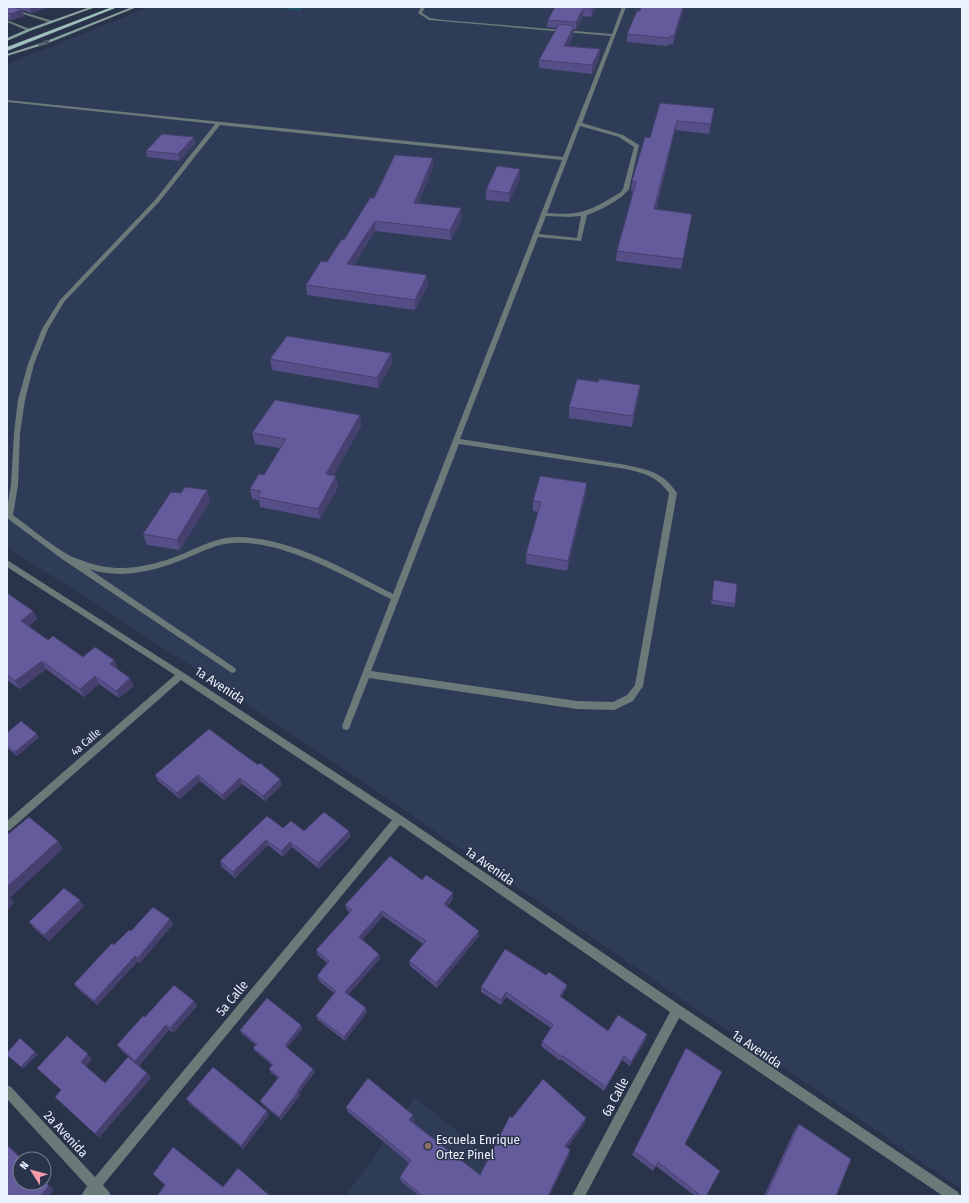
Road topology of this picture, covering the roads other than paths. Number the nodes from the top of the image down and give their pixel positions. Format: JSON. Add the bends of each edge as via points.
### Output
{"nodes":[{"id":1,"x":94,"y":7,"type":"edge"},
{"id":2,"x":116,"y":7,"type":"edge"},
{"id":3,"x":135,"y":7,"type":"edge"},
{"id":4,"x":423,"y":7,"type":"edge"},
{"id":5,"x":624,"y":7,"type":"edge"},
{"id":6,"x":7,"y":8,"type":"edge"},
{"id":7,"x":7,"y":21,"type":"edge"},
{"id":8,"x":52,"y":22,"type":"junction"},
{"id":9,"x":29,"y":30,"type":"junction"},
{"id":10,"x":613,"y":35,"type":"junction"},
{"id":11,"x":7,"y":40,"type":"edge"},
{"id":12,"x":7,"y":49,"type":"edge"},
{"id":13,"x":7,"y":55,"type":"edge"},
{"id":14,"x":7,"y":101,"type":"edge"},
{"id":15,"x":218,"y":124,"type":"junction"},
{"id":16,"x":580,"y":124,"type":"junction"},
{"id":17,"x":566,"y":159,"type":"junction"},
{"id":18,"x":544,"y":214,"type":"junction"},
{"id":19,"x":584,"y":215,"type":"junction"},
{"id":20,"x":536,"y":235,"type":"junction"},
{"id":21,"x":456,"y":441,"type":"junction"},
{"id":22,"x":8,"y":515,"type":"edge"},
{"id":23,"x":65,"y":557,"type":"junction"},
{"id":24,"x":7,"y":563,"type":"edge"},
{"id":25,"x":395,"y":598,"type":"junction"},
{"id":26,"x":232,"y":670,"type":"dead end"},
{"id":27,"x":366,"y":674,"type":"junction"},
{"id":28,"x":181,"y":675,"type":"junction"},
{"id":29,"x":346,"y":726,"type":"dead end"},
{"id":30,"x":399,"y":819,"type":"junction"},
{"id":31,"x":7,"y":827,"type":"edge"},
{"id":32,"x":677,"y":1010,"type":"junction"},
{"id":33,"x":7,"y":1091,"type":"edge"},
{"id":34,"x":95,"y":1186,"type":"junction"},
{"id":35,"x":87,"y":1196,"type":"edge"},
{"id":36,"x":105,"y":1196,"type":"edge"},
{"id":37,"x":578,"y":1196,"type":"edge"},
{"id":38,"x":954,"y":1196,"type":"edge"}],
"edges":[{"from":1,"to":8,"type":"street"},
{"from":2,"to":12,"type":"main road"},
{"from":13,"to":3,"type":"street","one_way":true,"via":[[45,43]]},
{"from":4,"to":10,"type":"street","via":[[420,13],[424,16],[443,21]]},
{"from":5,"to":10,"type":"street"},
{"from":6,"to":8,"type":"street"},
{"from":7,"to":9,"type":"street"},
{"from":8,"to":9,"type":"street"},
{"from":9,"to":11,"type":"street"},
{"from":10,"to":16,"type":"street"},
{"from":14,"to":15,"type":"street"},
{"from":15,"to":17,"type":"street"},
{"from":15,"to":22,"type":"street","via":[[157,201],[50,316],[38,344],[22,400],[17,431],[14,500]]},
{"from":16,"to":17,"type":"street"},
{"from":16,"to":19,"type":"street","via":[[621,136],[637,146],[623,192]]},
{"from":17,"to":18,"type":"street"},
{"from":18,"to":19,"type":"street","via":[[567,217]]},
{"from":18,"to":20,"type":"street"},
{"from":19,"to":20,"type":"street","via":[[579,240]]},
{"from":20,"to":21,"type":"street"},
{"from":21,"to":25,"type":"street"},
{"from":21,"to":27,"type":"street","via":[[626,467],[650,473],[663,480],[673,493],[639,686],[630,698],[614,706],[577,705]]},
{"from":22,"to":23,"type":"street"},
{"from":23,"to":25,"type":"street","via":[[108,571],[139,570],[172,561],[225,541],[256,541],[286,548]]},
{"from":23,"to":26,"type":"street"},
{"from":24,"to":28,"type":"street","name":"1a Avenida"},
{"from":25,"to":27,"type":"street"},
{"from":27,"to":29,"type":"street"},
{"from":28,"to":30,"type":"street","name":"1a Avenida"},
{"from":28,"to":31,"type":"street","name":"4a Calle"},
{"from":30,"to":32,"type":"street","name":"1a Avenida"},
{"from":30,"to":34,"type":"street","name":"5a Calle"},
{"from":32,"to":37,"type":"street","name":"6a Calle"},
{"from":32,"to":38,"type":"street","name":"1a Avenida"},
{"from":33,"to":34,"type":"street","name":"2a Avenida"},
{"from":34,"to":35,"type":"street","name":"5a Calle"},
{"from":34,"to":36,"type":"street","name":"2a Avenida"}]}
